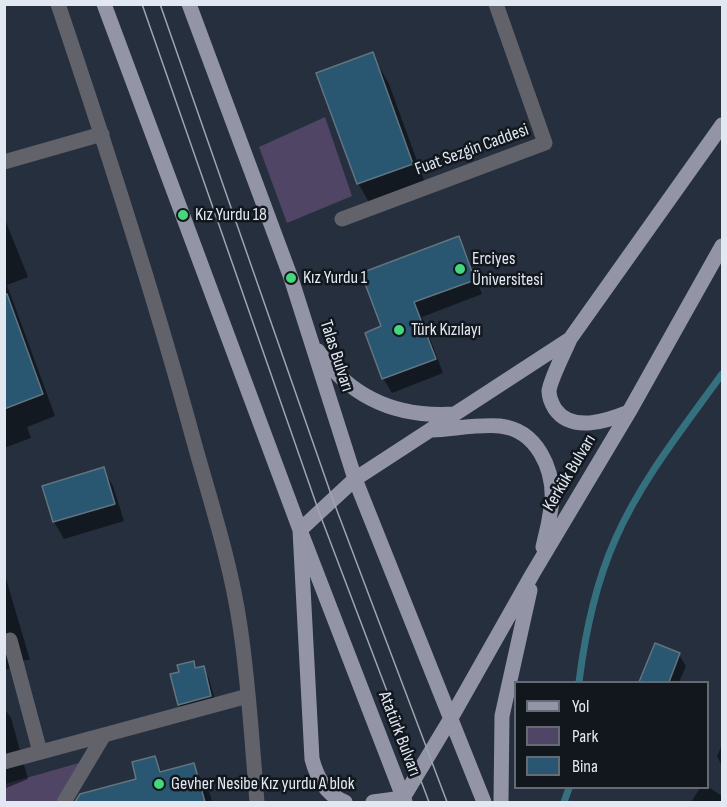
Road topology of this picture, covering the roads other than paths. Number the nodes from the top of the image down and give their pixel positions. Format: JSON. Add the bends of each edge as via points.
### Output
{"nodes":[{"id":1,"x":58,"y":4,"type":"edge"},
{"id":2,"x":104,"y":4,"type":"edge"},
{"id":3,"x":189,"y":4,"type":"edge"},
{"id":4,"x":496,"y":4,"type":"edge"},
{"id":5,"x":723,"y":125,"type":"edge"},
{"id":6,"x":102,"y":134,"type":"junction"},
{"id":7,"x":4,"y":162,"type":"edge"},
{"id":8,"x":342,"y":219,"type":"dead end"},
{"id":9,"x":723,"y":246,"type":"edge"},
{"id":10,"x":570,"y":339,"type":"junction"},
{"id":11,"x":311,"y":341,"type":"junction"},
{"id":12,"x":629,"y":412,"type":"junction"},
{"id":13,"x":455,"y":414,"type":"junction"},
{"id":14,"x":431,"y":430,"type":"junction"},
{"id":15,"x":355,"y":479,"type":"junction"},
{"id":16,"x":300,"y":530,"type":"junction"},
{"id":17,"x":533,"y":573,"type":"junction"},
{"id":18,"x":10,"y":640,"type":"dead end"},
{"id":19,"x":248,"y":696,"type":"junction"},
{"id":20,"x":451,"y":718,"type":"junction"},
{"id":21,"x":104,"y":735,"type":"junction"},
{"id":22,"x":40,"y":752,"type":"junction"},
{"id":23,"x":4,"y":762,"type":"edge"},
{"id":24,"x":404,"y":800,"type":"edge"},
{"id":25,"x":64,"y":802,"type":"edge"},
{"id":26,"x":257,"y":802,"type":"edge"},
{"id":27,"x":345,"y":802,"type":"edge"},
{"id":28,"x":373,"y":802,"type":"edge"},
{"id":29,"x":484,"y":802,"type":"edge"},
{"id":30,"x":501,"y":802,"type":"edge"}],
"edges":[{"from":1,"to":6,"type":"street"},
{"from":2,"to":16,"type":"main road"},
{"from":3,"to":11,"type":"main road","name":"Talas Bulvarı"},
{"from":4,"to":8,"type":"street","name":"Fuat Sezgin Caddesi","via":[[545,143]]},
{"from":5,"to":10,"type":"main road"},
{"from":6,"to":7,"type":"street"},
{"from":6,"to":19,"type":"street","via":[[174,367],[222,542],[240,626]]},
{"from":9,"to":12,"type":"main road","name":"Kerkük Bulvarı"},
{"from":10,"to":12,"type":"main road","via":[[549,390],[555,409],[579,423],[604,421]]},
{"from":10,"to":13,"type":"main road"},
{"from":11,"to":13,"type":"main road","via":[[338,375],[374,400],[415,414]]},
{"from":11,"to":15,"type":"main road","name":"Talas Bulvarı"},
{"from":12,"to":17,"type":"main road","name":"Kerkük Bulvarı"},
{"from":13,"to":14,"type":"main road"},
{"from":14,"to":15,"type":"main road"},
{"from":14,"to":17,"type":"main road","via":[[501,426],[523,434],[538,447],[548,469],[552,500],[546,536]]},
{"from":15,"to":16,"type":"main road"},
{"from":15,"to":20,"type":"main road","name":"Talas Bulvarı"},
{"from":16,"to":24,"type":"main road","name":"Atatürk Bulvarı"},
{"from":16,"to":27,"type":"main road","via":[[312,759],[322,784]]},
{"from":17,"to":20,"type":"main road","name":"Kerkük Bulvarı"},
{"from":17,"to":30,"type":"main road","via":[[502,716]]},
{"from":18,"to":22,"type":"street"},
{"from":19,"to":21,"type":"street"},
{"from":19,"to":26,"type":"street"},
{"from":20,"to":24,"type":"main road","name":"Kerkük Bulvarı"},
{"from":20,"to":29,"type":"main road"},
{"from":21,"to":22,"type":"street"},
{"from":21,"to":25,"type":"street"},
{"from":22,"to":23,"type":"street"},
{"from":24,"to":28,"type":"main road"}]}
